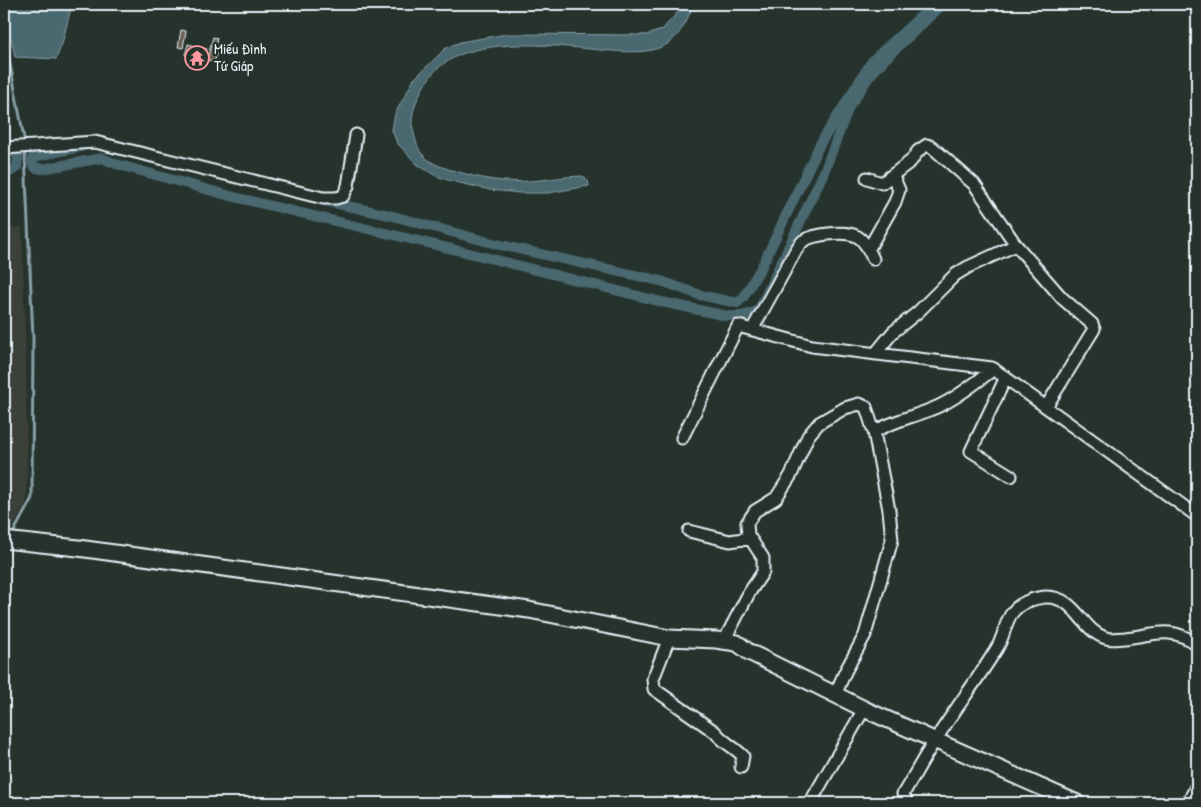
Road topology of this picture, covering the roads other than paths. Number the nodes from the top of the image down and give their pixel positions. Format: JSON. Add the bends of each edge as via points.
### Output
{"nodes":[{"id":1,"x":356,"y":135,"type":"dead end"},
{"id":2,"x":4,"y":148,"type":"edge"},
{"id":3,"x":893,"y":176,"type":"junction"},
{"id":4,"x":867,"y":178,"type":"dead end"},
{"id":5,"x":1016,"y":246,"type":"junction"},
{"id":6,"x":752,"y":330,"type":"junction"},
{"id":7,"x":876,"y":354,"type":"junction"},
{"id":8,"x":994,"y":369,"type":"junction"},
{"id":9,"x":1006,"y":377,"type":"junction"},
{"id":10,"x":1046,"y":406,"type":"junction"},
{"id":11,"x":874,"y":432,"type":"junction"},
{"id":12,"x":682,"y":438,"type":"dead end"},
{"id":13,"x":1011,"y":476,"type":"dead end"},
{"id":14,"x":1197,"y":516,"type":"edge"},
{"id":15,"x":689,"y":531,"type":"dead end"},
{"id":16,"x":750,"y":538,"type":"junction"},
{"id":17,"x":4,"y":540,"type":"edge"},
{"id":18,"x":669,"y":638,"type":"junction"},
{"id":19,"x":724,"y":641,"type":"junction"},
{"id":20,"x":1197,"y":644,"type":"edge"},
{"id":21,"x":835,"y":695,"type":"junction"},
{"id":22,"x":864,"y":709,"type":"junction"},
{"id":23,"x":934,"y":741,"type":"junction"},
{"id":24,"x":741,"y":767,"type":"dead end"},
{"id":25,"x":1197,"y":785,"type":"edge"},
{"id":26,"x":903,"y":801,"type":"edge"},
{"id":27,"x":810,"y":803,"type":"edge"},
{"id":28,"x":1077,"y":803,"type":"edge"},
{"id":29,"x":1188,"y":803,"type":"edge"}],
"edges":[{"from":1,"to":2,"type":"street","via":[[348,186],[343,196],[336,198],[323,198],[95,142]]},
{"from":3,"to":4,"type":"street","via":[[882,183]]},
{"from":3,"to":5,"type":"street","via":[[918,151],[927,145],[932,147],[974,184]]},
{"from":3,"to":6,"type":"street","via":[[899,190],[871,255],[857,236],[826,234],[804,241]]},
{"from":5,"to":7,"type":"street","via":[[955,275],[893,332]]},
{"from":5,"to":10,"type":"street","via":[[1094,329]]},
{"from":6,"to":7,"type":"street","via":[[812,346]]},
{"from":6,"to":12,"type":"street","via":[[738,326]]},
{"from":7,"to":8,"type":"street"},
{"from":8,"to":9,"type":"street"},
{"from":8,"to":11,"type":"street","via":[[957,397]]},
{"from":9,"to":10,"type":"street"},
{"from":9,"to":13,"type":"street","via":[[971,451]]},
{"from":10,"to":14,"type":"street"},
{"from":11,"to":16,"type":"street","via":[[866,406],[859,404],[819,423],[808,436],[791,475],[776,498],[755,511],[747,523]]},
{"from":11,"to":21,"type":"street","via":[[892,540],[865,635]]},
{"from":15,"to":16,"type":"street","via":[[730,541]]},
{"from":16,"to":19,"type":"street","via":[[763,558],[764,572],[749,592]]},
{"from":17,"to":18,"type":"street","via":[[530,610]]},
{"from":18,"to":19,"type":"street"},
{"from":18,"to":24,"type":"street","via":[[653,679],[654,689],[736,749],[743,756]]},
{"from":19,"to":21,"type":"street","via":[[737,643]]},
{"from":20,"to":23,"type":"street","via":[[1178,633],[1104,638],[1063,600],[1046,597],[1027,601],[1011,614],[998,646]]},
{"from":21,"to":22,"type":"street"},
{"from":22,"to":23,"type":"street"},
{"from":22,"to":27,"type":"street"},
{"from":23,"to":26,"type":"street","via":[[903,794]]},
{"from":23,"to":28,"type":"street"},
{"from":25,"to":29,"type":"street"}]}
